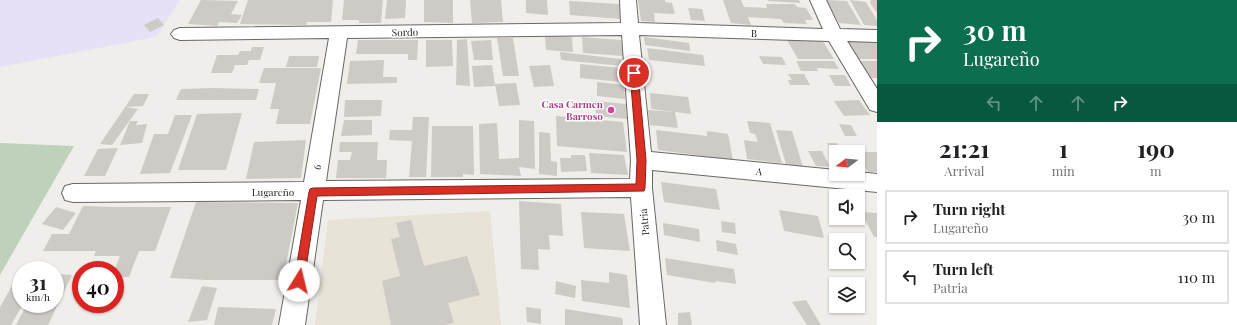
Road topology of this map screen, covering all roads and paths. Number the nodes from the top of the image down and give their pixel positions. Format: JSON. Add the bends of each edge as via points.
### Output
{"nodes":[{"id":1,"x":628,"y":0,"type":"edge"},
{"id":2,"x":818,"y":0,"type":"edge"},
{"id":3,"x":631,"y":29,"type":"junction"},
{"id":4,"x":339,"y":33,"type":"junction"},
{"id":5,"x":180,"y":34,"type":"dead end"},
{"id":6,"x":835,"y":36,"type":"junction"},
{"id":7,"x":877,"y":36,"type":"edge"},
{"id":8,"x":877,"y":105,"type":"edge"},
{"id":9,"x":641,"y":160,"type":"junction"},
{"id":10,"x":877,"y":183,"type":"edge"},
{"id":11,"x":641,"y":188,"type":"junction"},
{"id":12,"x":313,"y":192,"type":"junction"},
{"id":13,"x":73,"y":193,"type":"dead end"},
{"id":14,"x":292,"y":325,"type":"edge"},
{"id":15,"x":653,"y":325,"type":"edge"}],
"edges":[{"from":1,"to":3,"type":"street","name":"Patria"},
{"from":2,"to":6,"type":"street"},
{"from":3,"to":4,"type":"street","name":"Sordo"},
{"from":3,"to":6,"type":"street","name":"B"},
{"from":3,"to":9,"type":"street","name":"Patria"},
{"from":4,"to":5,"type":"street","name":"Sordo"},
{"from":4,"to":12,"type":"street","name":"6"},
{"from":6,"to":7,"type":"street","name":"B"},
{"from":6,"to":8,"type":"street"},
{"from":9,"to":10,"type":"street","name":"A"},
{"from":9,"to":11,"type":"street","name":"Patria"},
{"from":11,"to":12,"type":"street","name":"Lugareño"},
{"from":11,"to":15,"type":"street","name":"Patria"},
{"from":12,"to":13,"type":"street","name":"Lugareño"},
{"from":12,"to":14,"type":"street","name":"6"}]}
